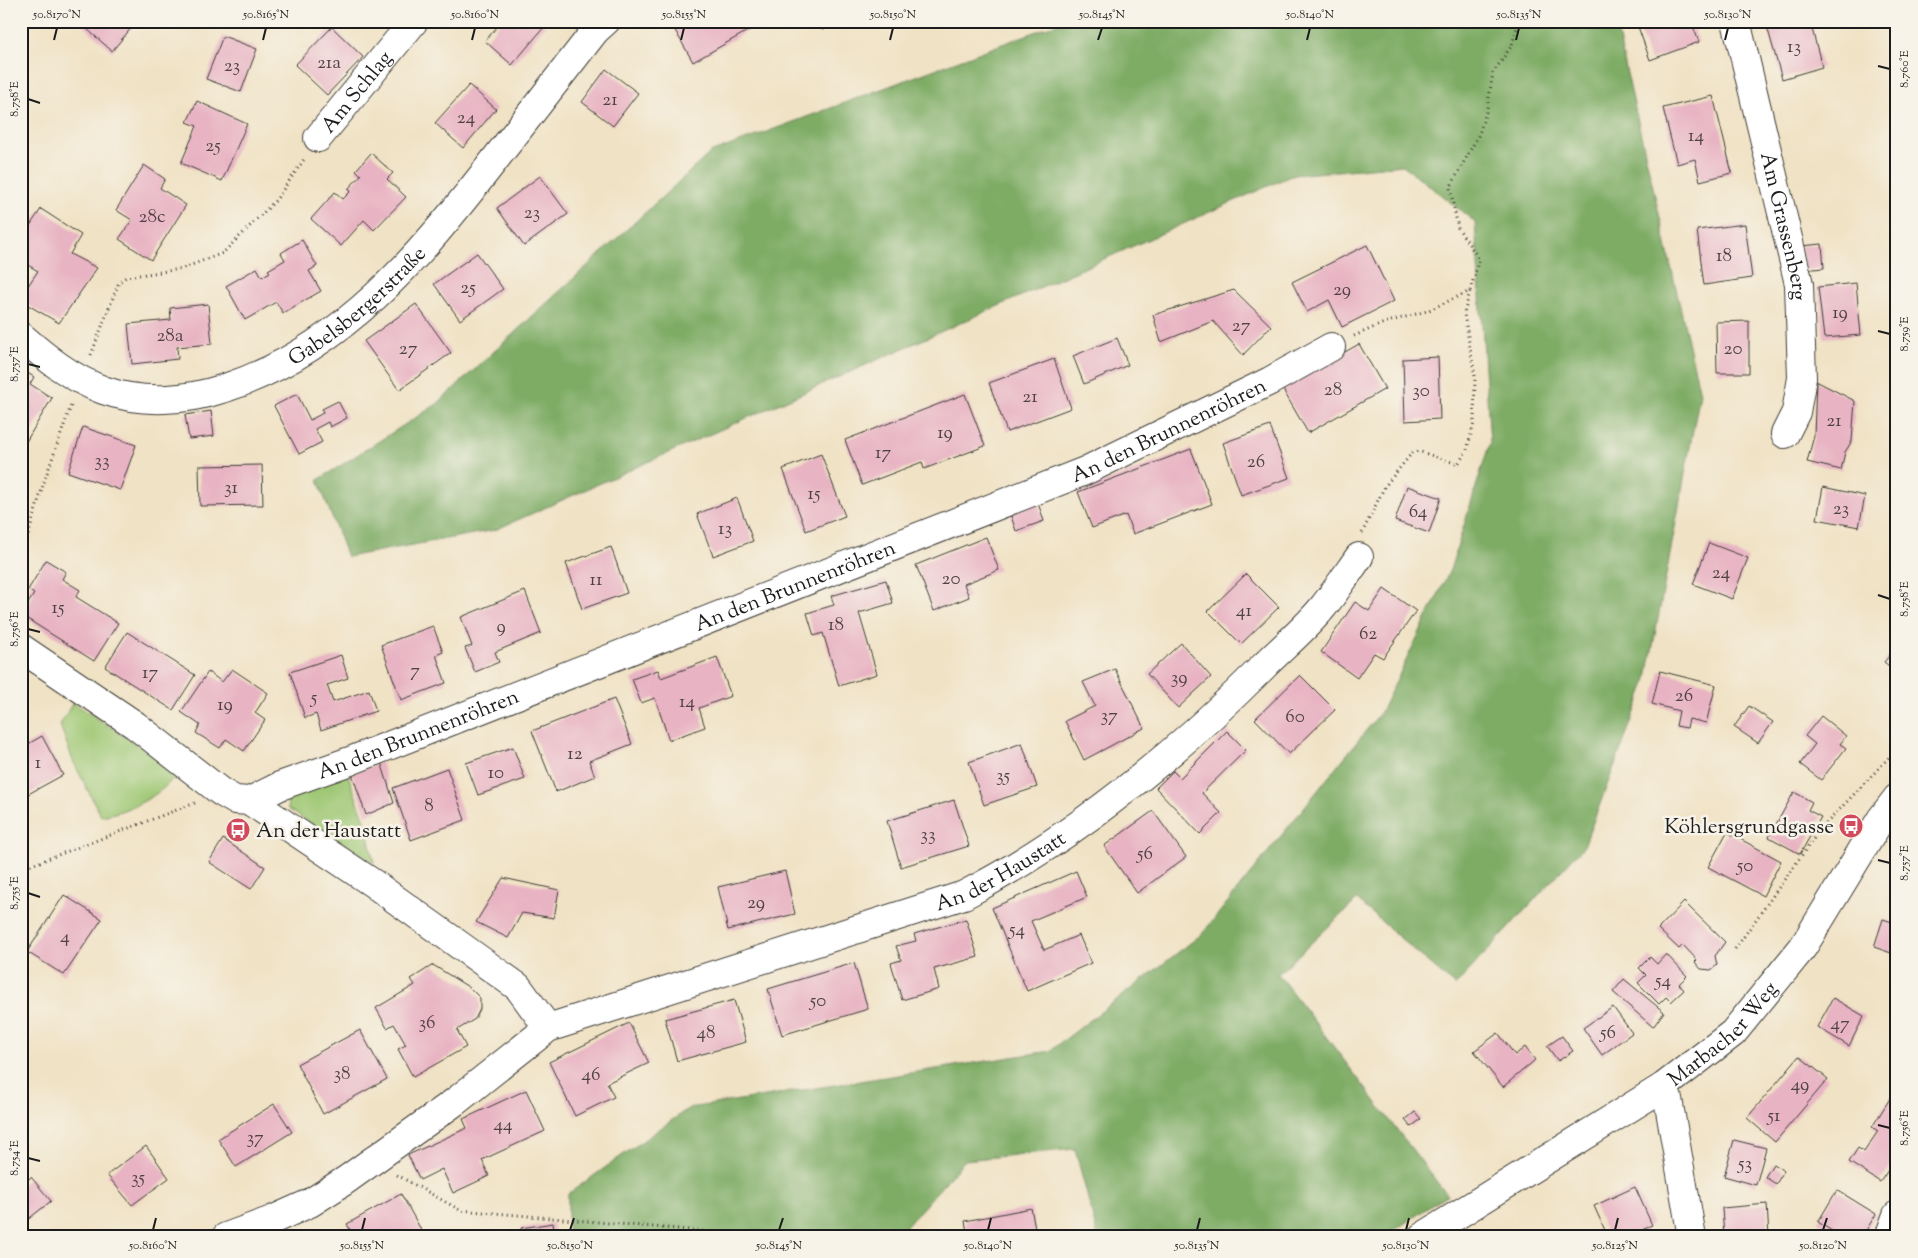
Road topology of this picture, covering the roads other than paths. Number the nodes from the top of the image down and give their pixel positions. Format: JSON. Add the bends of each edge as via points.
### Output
{"nodes":[{"id":1,"x":414,"y":21,"type":"edge"},
{"id":2,"x":1736,"y":21,"type":"edge"},
{"id":3,"x":596,"y":24,"type":"edge"},
{"id":4,"x":318,"y":138,"type":"road end"},
{"id":5,"x":21,"y":336,"type":"edge"},
{"id":6,"x":1330,"y":347,"type":"road end"},
{"id":7,"x":1785,"y":434,"type":"dead end"},
{"id":8,"x":1358,"y":558,"type":"road end"},
{"id":9,"x":21,"y":648,"type":"edge"},
{"id":10,"x":1897,"y":798,"type":"edge"},
{"id":11,"x":250,"y":801,"type":"junction"},
{"id":12,"x":548,"y":1028,"type":"junction"},
{"id":13,"x":1663,"y":1087,"type":"junction"},
{"id":14,"x":1897,"y":1214,"type":"edge"},
{"id":15,"x":226,"y":1237,"type":"edge"},
{"id":16,"x":1422,"y":1237,"type":"edge"},
{"id":17,"x":1692,"y":1237,"type":"edge"},
{"id":18,"x":1889,"y":1237,"type":"edge"}],
"edges":[{"from":1,"to":4,"type":"street","name":"Am Schlag"},
{"from":2,"to":7,"type":"street","name":"Am Grassenberg","via":[[1799,284],[1802,378],[1796,412]]},
{"from":3,"to":5,"type":"street","name":"Gabelsbergerstraße","via":[[452,214],[403,271],[369,304],[298,355],[248,380],[207,394],[166,400],[131,397],[81,380],[56,365]]},
{"from":6,"to":11,"type":"street","name":"An den Brunnenröhren","via":[[1270,381],[1085,471],[369,754],[280,786]]},
{"from":8,"to":12,"type":"street","name":"An der Haustatt","via":[[1323,607],[1158,764],[1068,831],[989,882],[964,895]]},
{"from":9,"to":11,"type":"street","via":[[135,725],[221,792],[235,800]]},
{"from":10,"to":13,"type":"street","name":"Marbacher Weg","via":[[1803,947],[1758,1004],[1733,1033]]},
{"from":11,"to":12,"type":"street","via":[[374,884],[518,987]]},
{"from":12,"to":15,"type":"street","name":"An der Haustatt","via":[[456,1101],[310,1203]]},
{"from":13,"to":16,"type":"street","name":"Marbacher Weg"},
{"from":13,"to":17,"type":"street","via":[[1668,1098]]},
{"from":14,"to":18,"type":"street"}]}
